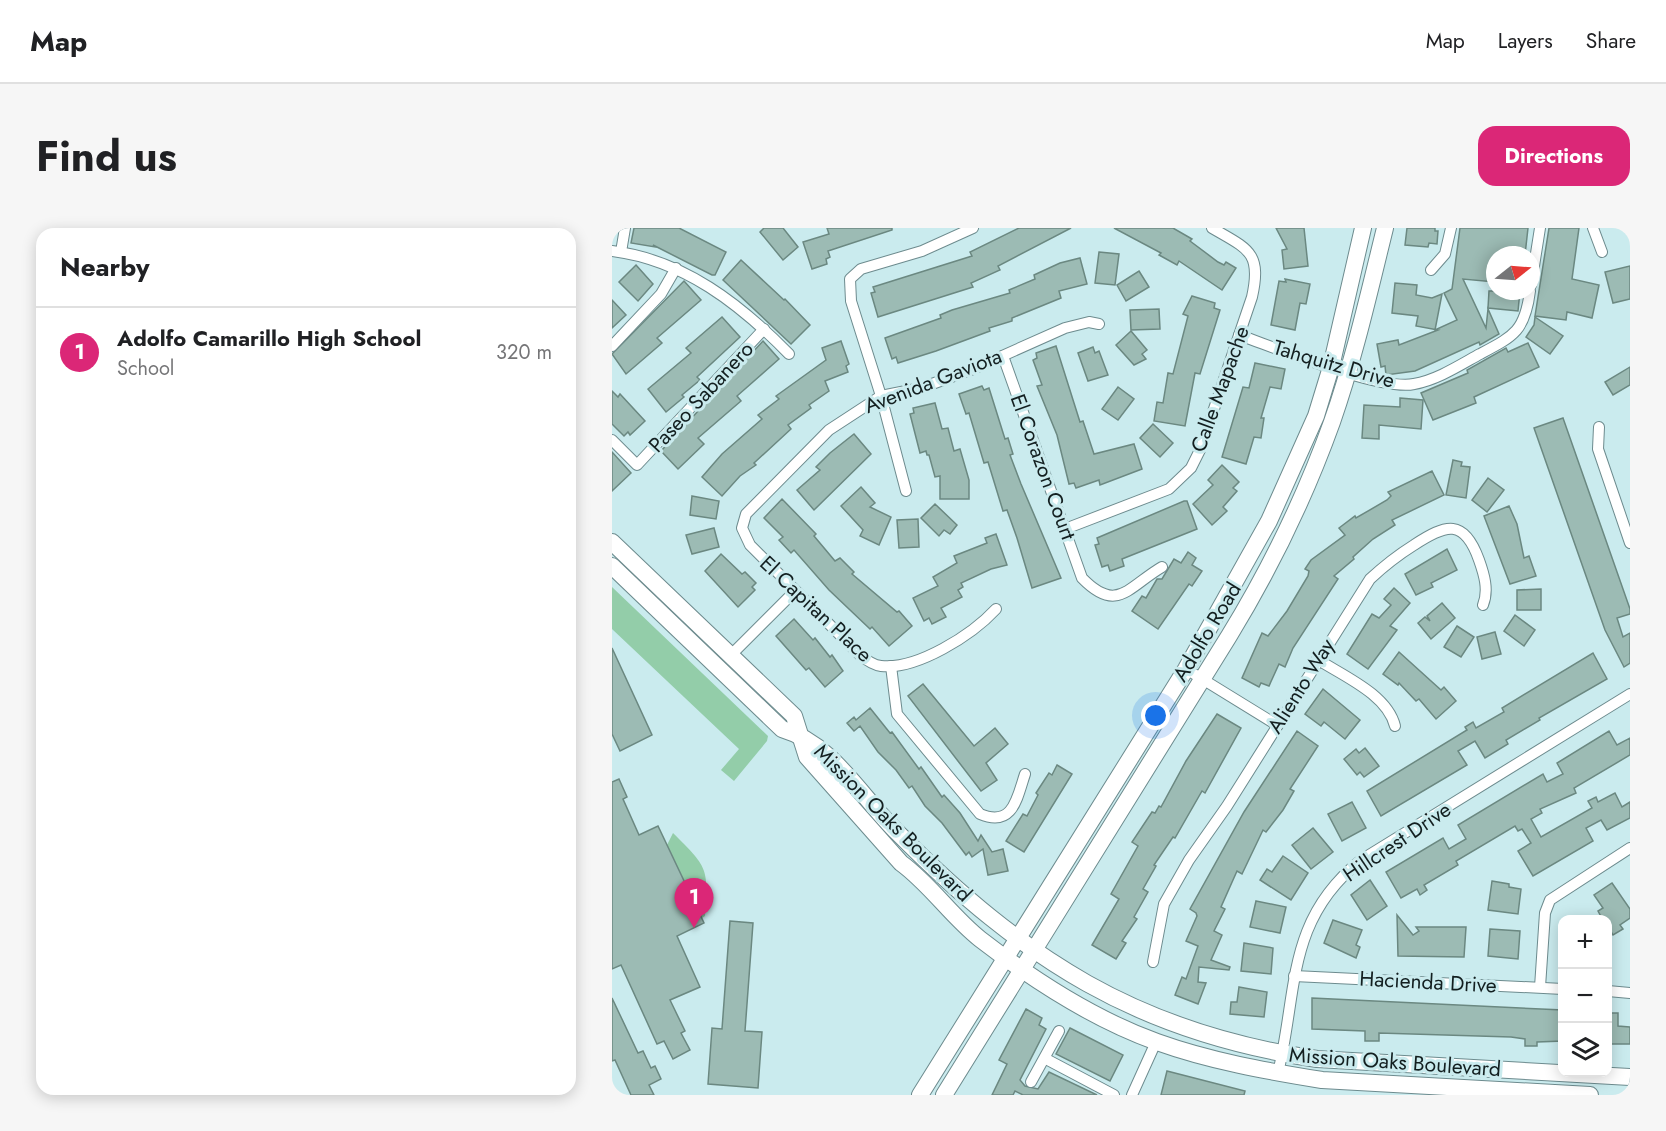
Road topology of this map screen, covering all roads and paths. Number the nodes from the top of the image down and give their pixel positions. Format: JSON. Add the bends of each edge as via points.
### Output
{"nodes":[{"id":1,"x":625,"y":228,"type":"edge"},
{"id":2,"x":973,"y":228,"type":"edge"},
{"id":3,"x":1212,"y":228,"type":"edge"},
{"id":4,"x":1364,"y":228,"type":"edge"},
{"id":5,"x":1384,"y":228,"type":"edge"},
{"id":6,"x":1451,"y":228,"type":"edge"},
{"id":7,"x":1540,"y":228,"type":"edge"},
{"id":8,"x":1593,"y":228,"type":"edge"},
{"id":9,"x":1537,"y":246,"type":"edge"},
{"id":10,"x":616,"y":251,"type":"edge"},
{"id":11,"x":1602,"y":252,"type":"dead end"},
{"id":12,"x":676,"y":268,"type":"junction"},
{"id":13,"x":1431,"y":270,"type":"dead end"},
{"id":14,"x":1529,"y":300,"type":"edge"},
{"id":15,"x":1099,"y":324,"type":"dead end"},
{"id":16,"x":764,"y":329,"type":"junction"},
{"id":17,"x":1239,"y":335,"type":"junction"},
{"id":18,"x":612,"y":346,"type":"edge"},
{"id":19,"x":789,"y":354,"type":"dead end"},
{"id":20,"x":1003,"y":356,"type":"junction"},
{"id":21,"x":1331,"y":367,"type":"junction"},
{"id":22,"x":1347,"y":372,"type":"junction"},
{"id":23,"x":881,"y":396,"type":"junction"},
{"id":24,"x":1599,"y":427,"type":"dead end"},
{"id":25,"x":612,"y":440,"type":"edge"},
{"id":26,"x":906,"y":491,"type":"dead end"},
{"id":27,"x":742,"y":528,"type":"joint"},
{"id":28,"x":1065,"y":529,"type":"junction"},
{"id":29,"x":612,"y":542,"type":"edge"},
{"id":30,"x":1630,"y":543,"type":"edge"},
{"id":31,"x":612,"y":553,"type":"edge"},
{"id":32,"x":612,"y":566,"type":"edge"},
{"id":33,"x":1162,"y":567,"type":"dead end"},
{"id":34,"x":794,"y":592,"type":"junction"},
{"id":35,"x":1483,"y":605,"type":"dead end"},
{"id":36,"x":996,"y":609,"type":"dead end"},
{"id":37,"x":731,"y":655,"type":"junction"},
{"id":38,"x":1317,"y":659,"type":"junction"},
{"id":39,"x":891,"y":666,"type":"junction"},
{"id":40,"x":745,"y":669,"type":"junction"},
{"id":41,"x":1194,"y":673,"type":"junction"},
{"id":42,"x":1630,"y":694,"type":"edge"},
{"id":43,"x":1277,"y":725,"type":"junction"},
{"id":44,"x":1395,"y":726,"type":"dead end"},
{"id":45,"x":801,"y":735,"type":"junction"},
{"id":46,"x":1025,"y":774,"type":"dead end"},
{"id":47,"x":1630,"y":848,"type":"edge"},
{"id":48,"x":1017,"y":939,"type":"junction"},
{"id":49,"x":1033,"y":950,"type":"junction"},
{"id":50,"x":1005,"y":958,"type":"junction"},
{"id":51,"x":1153,"y":962,"type":"dead end"},
{"id":52,"x":1021,"y":969,"type":"junction"},
{"id":53,"x":1294,"y":976,"type":"junction"},
{"id":54,"x":1540,"y":987,"type":"junction"},
{"id":55,"x":1558,"y":989,"type":"edge"},
{"id":56,"x":1612,"y":991,"type":"edge"},
{"id":57,"x":1630,"y":993,"type":"edge"},
{"id":58,"x":1059,"y":1031,"type":"dead end"},
{"id":59,"x":1156,"y":1042,"type":"junction"},
{"id":60,"x":1282,"y":1054,"type":"junction"},
{"id":61,"x":1046,"y":1059,"type":"junction"},
{"id":62,"x":1278,"y":1073,"type":"junction"},
{"id":63,"x":1630,"y":1077,"type":"edge"},
{"id":64,"x":1031,"y":1082,"type":"dead end"},
{"id":65,"x":920,"y":1095,"type":"edge"},
{"id":66,"x":944,"y":1095,"type":"edge"},
{"id":67,"x":1114,"y":1095,"type":"edge"},
{"id":68,"x":1132,"y":1095,"type":"edge"},
{"id":69,"x":1590,"y":1095,"type":"edge"}],
"edges":[{"from":1,"to":10,"type":"street"},
{"from":2,"to":23,"type":"street","via":[[922,251],[861,269],[850,279],[851,301]]},
{"from":3,"to":17,"type":"street","name":"Calle Mapache","via":[[1238,244],[1255,262],[1252,297]]},
{"from":4,"to":21,"type":"main road","name":"Adolfo Road"},
{"from":5,"to":22,"type":"main road","name":"Adolfo Road"},
{"from":6,"to":13,"type":"street","via":[[1445,254]]},
{"from":7,"to":9,"type":"street"},
{"from":8,"to":11,"type":"street"},
{"from":10,"to":12,"type":"street"},
{"from":12,"to":16,"type":"street","via":[[732,301]]},
{"from":12,"to":18,"type":"street","via":[[661,294]]},
{"from":14,"to":22,"type":"street","name":"Tahquitz Drive","via":[[1526,318],[1515,334],[1432,379],[1413,385],[1394,384]]},
{"from":15,"to":20,"type":"street","name":"Avenida Gaviota","via":[[1089,322],[1065,328]]},
{"from":16,"to":19,"type":"street"},
{"from":16,"to":25,"type":"street","name":"Paseo Sabanero","via":[[637,465]]},
{"from":17,"to":21,"type":"street","name":"Tahquitz Drive"},
{"from":17,"to":28,"type":"street","name":"Calle Mapache","via":[[1200,450],[1179,482],[1158,495]]},
{"from":20,"to":23,"type":"street","name":"Avenida Gaviota","via":[[921,388]]},
{"from":20,"to":28,"type":"street","name":"El Corazon Court"},
{"from":21,"to":22,"type":"street","name":"Tahquitz Drive"},
{"from":21,"to":41,"type":"main road","name":"Adolfo Road","via":[[1316,416],[1288,482]]},
{"from":22,"to":41,"type":"main road","name":"Adolfo Road","via":[[1332,422],[1286,532],[1248,604]]},
{"from":23,"to":26,"type":"street"},
{"from":23,"to":27,"type":"street","name":"Avenida Gaviota","via":[[841,420],[811,446],[746,514]]},
{"from":24,"to":30,"type":"street","via":[[1598,449]]},
{"from":27,"to":34,"type":"street","name":"El Capitan Place","via":[[750,545]]},
{"from":28,"to":33,"type":"street","name":"El Corazon Court","via":[[1082,578],[1104,596],[1121,596]]},
{"from":29,"to":37,"type":"main road","name":"Mission Oaks Boulevard"},
{"from":31,"to":40,"type":"main road","via":[[724,660]]},
{"from":32,"to":45,"type":"main road","name":"Mission Oaks Boulevard","via":[[782,729]]},
{"from":34,"to":37,"type":"street"},
{"from":34,"to":39,"type":"street","name":"El Capitan Place","via":[[860,655],[878,666]]},
{"from":35,"to":38,"type":"street","name":"Aliento Way","via":[[1485,584],[1474,546],[1461,531],[1438,529],[1370,579]]},
{"from":36,"to":39,"type":"street","name":"El Capitan Place","via":[[983,623],[944,648]]},
{"from":37,"to":40,"type":"main road","name":"Mission Oaks Boulevard"},
{"from":38,"to":43,"type":"street","name":"Aliento Way"},
{"from":38,"to":44,"type":"street","via":[[1383,703]]},
{"from":39,"to":46,"type":"street","via":[[897,714],[980,814],[990,819],[1013,810]]},
{"from":40,"to":45,"type":"main road","name":"Mission Oaks Boulevard","via":[[794,716]]},
{"from":41,"to":43,"type":"street"},
{"from":41,"to":48,"type":"main road","name":"Adolfo Road"},
{"from":41,"to":49,"type":"main road","name":"Adolfo Road"},
{"from":42,"to":53,"type":"street","name":"Hillcrest Drive","via":[[1351,868],[1317,908],[1305,933]]},
{"from":43,"to":51,"type":"street","name":"Aliento Way","via":[[1164,904]]},
{"from":45,"to":48,"type":"main road","name":"Mission Oaks Boulevard","via":[[819,746],[897,833]]},
{"from":45,"to":50,"type":"main road","name":"Mission Oaks Boulevard","via":[[807,757],[901,863],[978,938]]},
{"from":47,"to":54,"type":"street","via":[[1550,900],[1545,913]]},
{"from":48,"to":49,"type":"main road","name":"Mission Oaks Boulevard"},
{"from":48,"to":50,"type":"main road","name":"Adolfo Road"},
{"from":49,"to":52,"type":"main road","name":"Adolfo Road"},
{"from":49,"to":60,"type":"main road","name":"Mission Oaks Boulevard","via":[[1132,1009],[1182,1028]]},
{"from":50,"to":52,"type":"main road","name":"Mission Oaks Boulevard"},
{"from":50,"to":65,"type":"main road","name":"Adolfo Road"},
{"from":52,"to":59,"type":"main road","name":"Mission Oaks Boulevard","via":[[1085,1008]]},
{"from":52,"to":66,"type":"main road","name":"Adolfo Road"},
{"from":53,"to":54,"type":"street","name":"Hacienda Drive"},
{"from":53,"to":60,"type":"street","name":"Hillcrest Drive"},
{"from":54,"to":55,"type":"street","name":"Hacienda Drive"},
{"from":56,"to":57,"type":"street"},
{"from":58,"to":61,"type":"street"},
{"from":59,"to":62,"type":"main road","name":"Mission Oaks Boulevard"},
{"from":59,"to":68,"type":"street"},
{"from":60,"to":62,"type":"street","name":"Hillcrest Drive"},
{"from":60,"to":63,"type":"main road","name":"Mission Oaks Boulevard"},
{"from":61,"to":64,"type":"street"},
{"from":61,"to":67,"type":"street"},
{"from":62,"to":69,"type":"main road","name":"Mission Oaks Boulevard","via":[[1322,1080]]}]}
